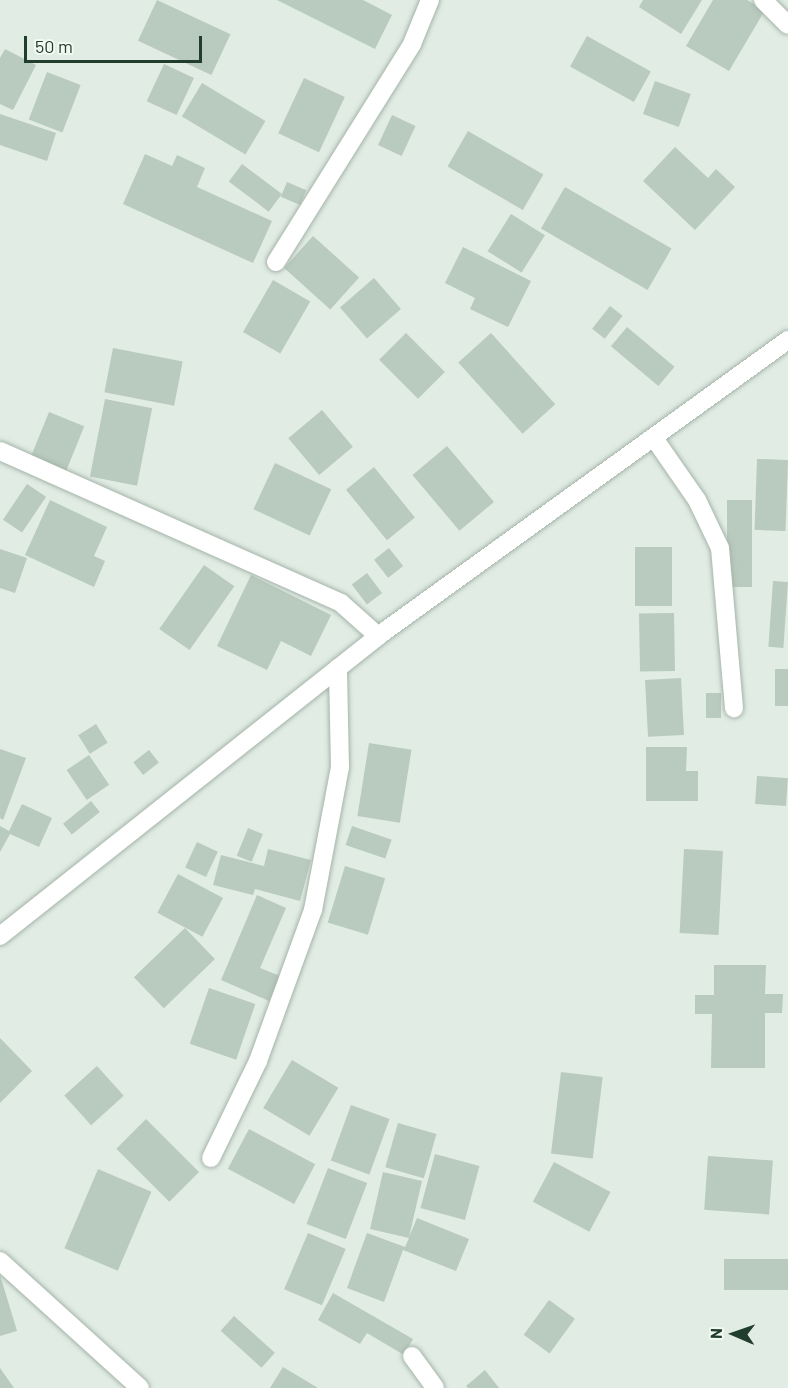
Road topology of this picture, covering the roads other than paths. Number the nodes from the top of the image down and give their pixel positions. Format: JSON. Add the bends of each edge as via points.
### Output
{"nodes":[{"id":1,"x":430,"y":0,"type":"edge"},
{"id":2,"x":763,"y":0,"type":"edge"},
{"id":3,"x":788,"y":26,"type":"edge"},
{"id":4,"x":276,"y":262,"type":"dead end"},
{"id":5,"x":788,"y":340,"type":"edge"},
{"id":6,"x":654,"y":438,"type":"junction"},
{"id":7,"x":0,"y":451,"type":"edge"},
{"id":8,"x":378,"y":636,"type":"junction"},
{"id":9,"x":338,"y":668,"type":"junction"},
{"id":10,"x":734,"y":708,"type":"dead end"},
{"id":11,"x":0,"y":936,"type":"edge"},
{"id":12,"x":211,"y":1158,"type":"dead end"},
{"id":13,"x":0,"y":1261,"type":"edge"},
{"id":14,"x":412,"y":1356,"type":"dead end"},
{"id":15,"x":140,"y":1388,"type":"edge"},
{"id":16,"x":435,"y":1388,"type":"edge"}],
"edges":[{"from":1,"to":4,"type":"street","via":[[412,44]]},
{"from":2,"to":3,"type":"street"},
{"from":5,"to":6,"type":"street"},
{"from":6,"to":8,"type":"street"},
{"from":6,"to":10,"type":"street","via":[[697,500],[720,548]]},
{"from":7,"to":8,"type":"street","via":[[341,603]]},
{"from":8,"to":9,"type":"street"},
{"from":9,"to":11,"type":"street"},
{"from":9,"to":12,"type":"street","via":[[340,767],[313,910],[258,1061]]},
{"from":13,"to":15,"type":"street"},
{"from":14,"to":16,"type":"street"}]}
